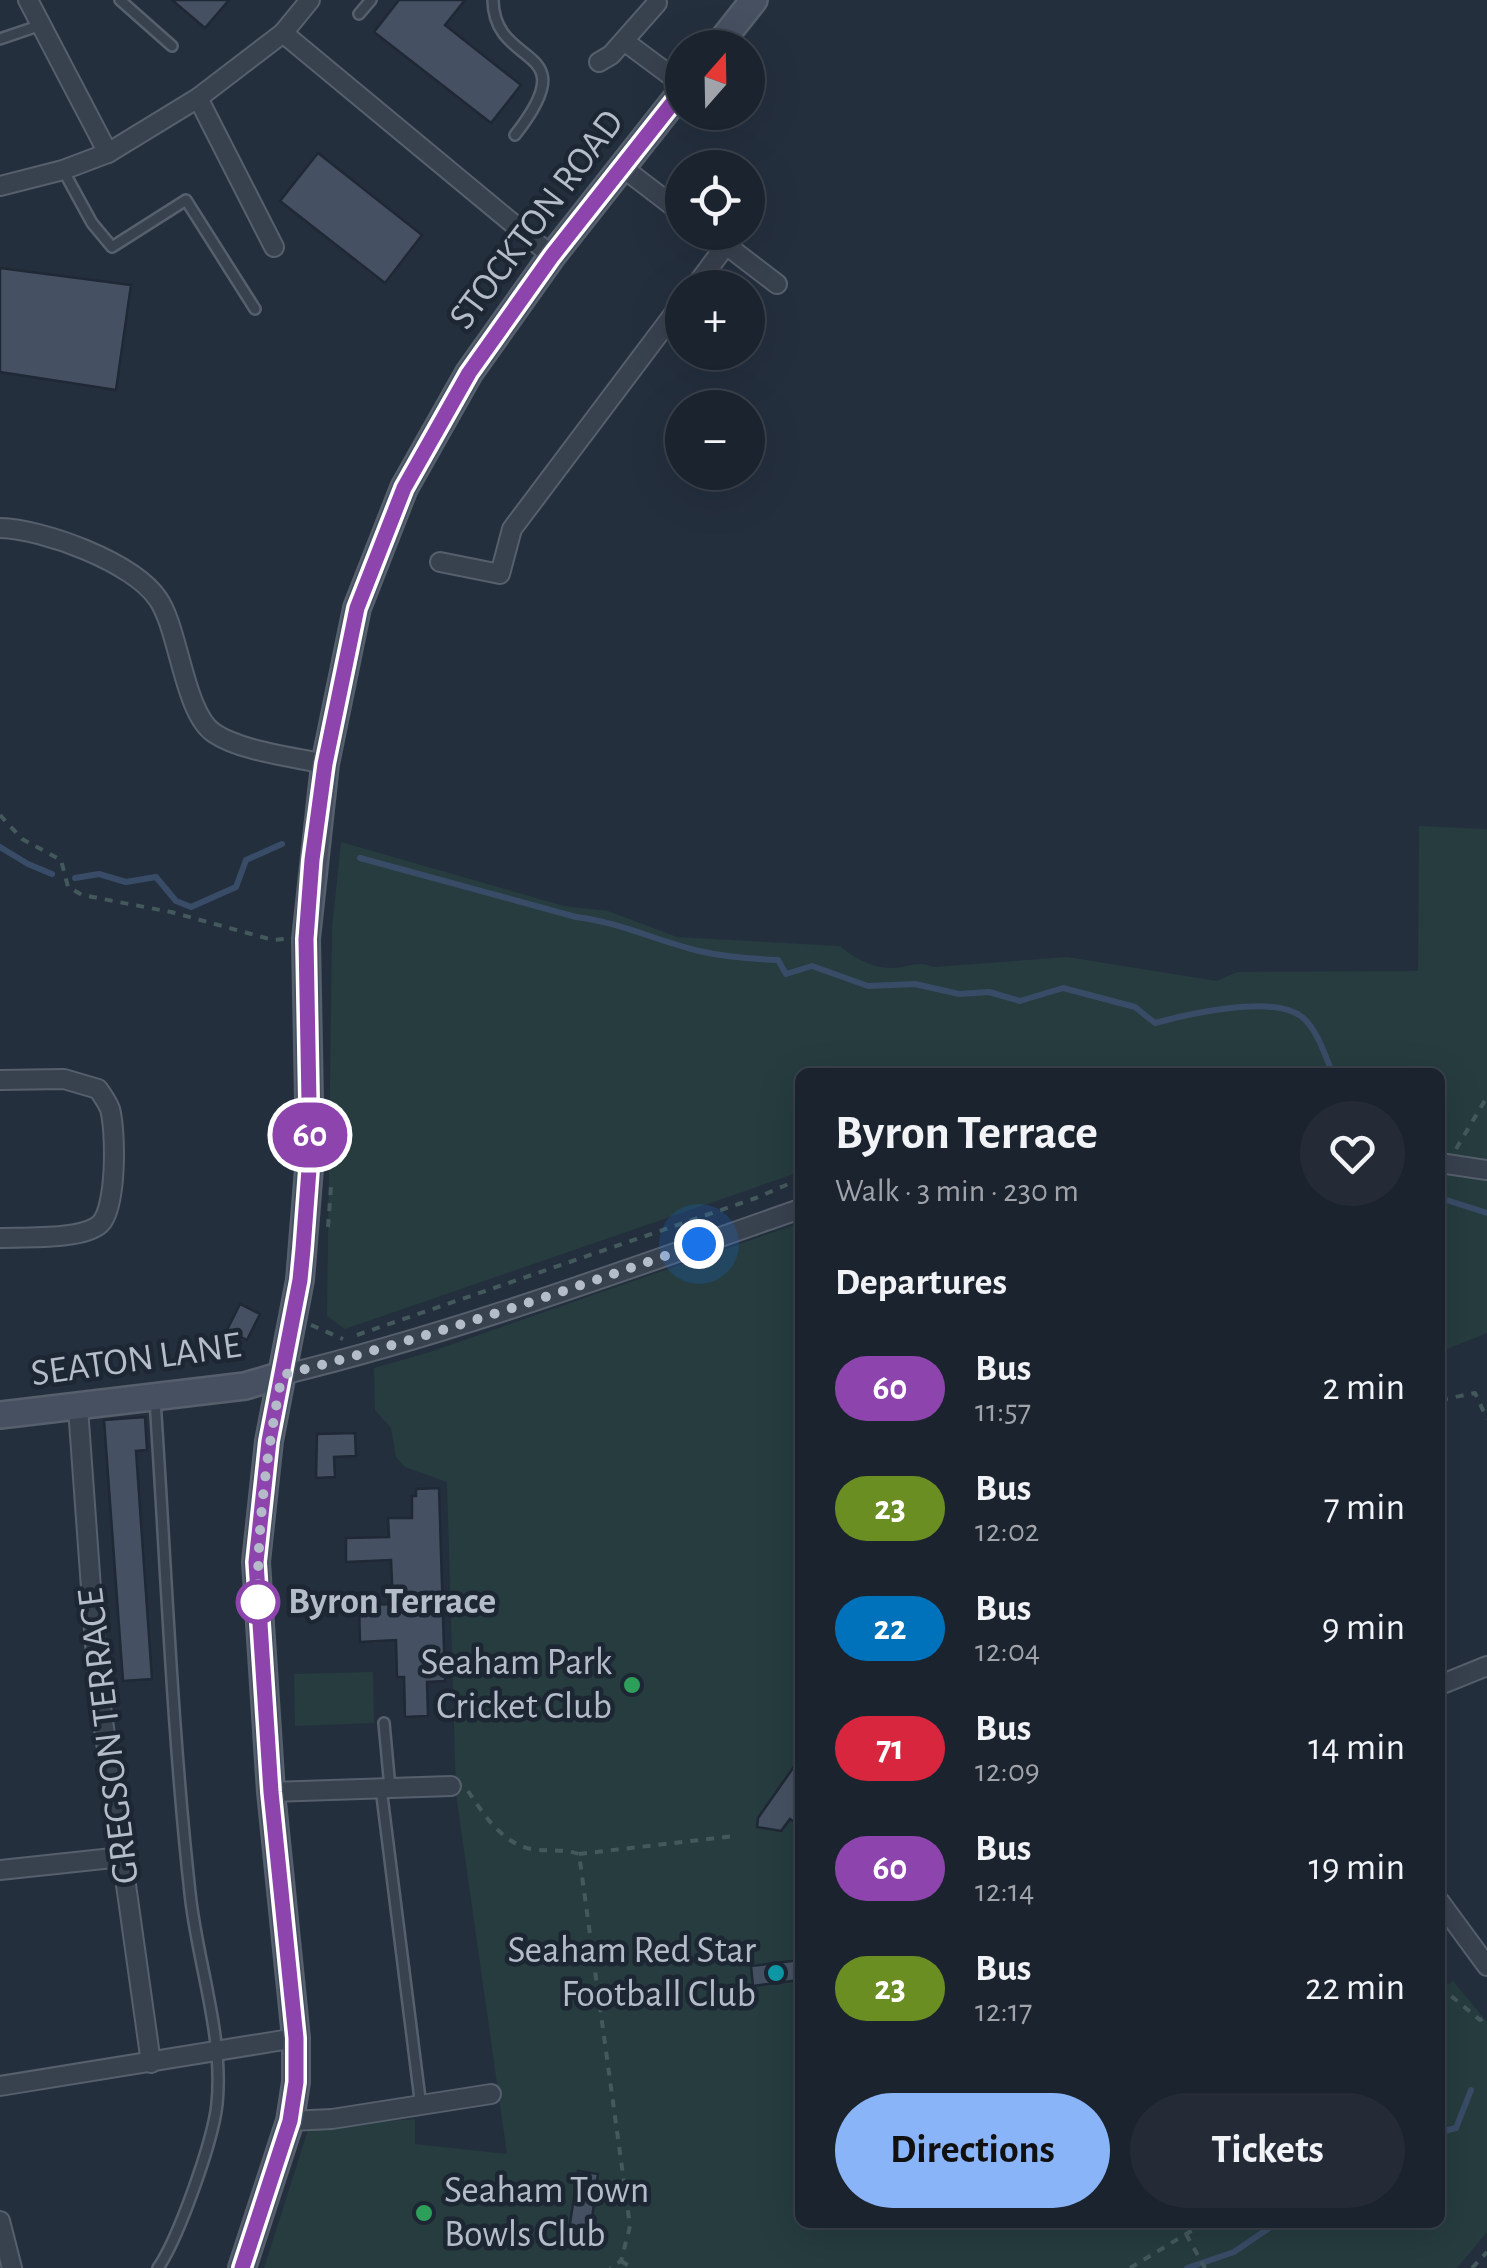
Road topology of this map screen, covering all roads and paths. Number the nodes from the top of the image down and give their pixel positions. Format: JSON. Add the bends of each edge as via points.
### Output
{"nodes":[{"id":1,"x":28,"y":0,"type":"edge"},
{"id":2,"x":120,"y":0,"type":"edge"},
{"id":3,"x":310,"y":0,"type":"edge"},
{"id":4,"x":371,"y":0,"type":"edge"},
{"id":5,"x":493,"y":0,"type":"edge"},
{"id":6,"x":754,"y":0,"type":"edge"},
{"id":7,"x":657,"y":3,"type":"dead end"},
{"id":8,"x":360,"y":14,"type":"dead end"},
{"id":9,"x":41,"y":25,"type":"junction"},
{"id":10,"x":730,"y":30,"type":"edge"},
{"id":11,"x":283,"y":33,"type":"junction"},
{"id":12,"x":0,"y":39,"type":"edge"},
{"id":13,"x":624,"y":41,"type":"junction"},
{"id":14,"x":172,"y":46,"type":"dead end"},
{"id":15,"x":599,"y":62,"type":"dead end"},
{"id":16,"x":665,"y":74,"type":"edge"},
{"id":17,"x":198,"y":98,"type":"junction"},
{"id":18,"x":665,"y":110,"type":"edge"},
{"id":19,"x":515,"y":135,"type":"dead end"},
{"id":20,"x":108,"y":153,"type":"junction"},
{"id":21,"x":622,"y":167,"type":"junction"},
{"id":22,"x":63,"y":170,"type":"junction"},
{"id":23,"x":0,"y":186,"type":"edge"},
{"id":24,"x":665,"y":200,"type":"edge"},
{"id":25,"x":274,"y":247,"type":"dead end"},
{"id":26,"x":723,"y":250,"type":"edge"},
{"id":27,"x":731,"y":250,"type":"edge"},
{"id":28,"x":552,"y":256,"type":"junction"},
{"id":29,"x":708,"y":270,"type":"edge"},
{"id":30,"x":777,"y":284,"type":"dead end"},
{"id":31,"x":255,"y":309,"type":"dead end"},
{"id":32,"x":665,"y":326,"type":"edge"},
{"id":33,"x":0,"y":528,"type":"edge"},
{"id":34,"x":440,"y":562,"type":"dead end"},
{"id":35,"x":325,"y":764,"type":"junction"},
{"id":36,"x":0,"y":815,"type":"edge"},
{"id":37,"x":306,"y":939,"type":"junction"},
{"id":38,"x":0,"y":1080,"type":"edge"},
{"id":39,"x":1487,"y":1098,"type":"edge"},
{"id":40,"x":1445,"y":1164,"type":"edge"},
{"id":41,"x":1487,"y":1170,"type":"edge"},
{"id":42,"x":795,"y":1180,"type":"edge"},
{"id":43,"x":795,"y":1211,"type":"edge"},
{"id":44,"x":0,"y":1238,"type":"edge"},
{"id":45,"x":311,"y":1326,"type":"dead end"},
{"id":46,"x":282,"y":1375,"type":"junction"},
{"id":47,"x":154,"y":1397,"type":"junction"},
{"id":48,"x":1445,"y":1399,"type":"edge"},
{"id":49,"x":78,"y":1408,"type":"junction"},
{"id":50,"x":0,"y":1415,"type":"edge"},
{"id":51,"x":1487,"y":1420,"type":"edge"},
{"id":52,"x":1487,"y":1666,"type":"edge"},
{"id":53,"x":1445,"y":1684,"type":"edge"},
{"id":54,"x":384,"y":1723,"type":"dead end"},
{"id":55,"x":452,"y":1786,"type":"joint"},
{"id":56,"x":385,"y":1788,"type":"junction"},
{"id":57,"x":271,"y":1792,"type":"junction"},
{"id":58,"x":734,"y":1836,"type":"dead end"},
{"id":59,"x":578,"y":1854,"type":"junction"},
{"id":60,"x":122,"y":1857,"type":"junction"},
{"id":61,"x":0,"y":1870,"type":"edge"},
{"id":62,"x":1445,"y":1909,"type":"edge"},
{"id":63,"x":1487,"y":1966,"type":"edge"},
{"id":64,"x":1445,"y":1991,"type":"edge"},
{"id":65,"x":1487,"y":2016,"type":"edge"},
{"id":66,"x":296,"y":2038,"type":"junction"},
{"id":67,"x":216,"y":2052,"type":"junction"},
{"id":68,"x":151,"y":2063,"type":"junction"},
{"id":69,"x":0,"y":2086,"type":"edge"},
{"id":70,"x":491,"y":2094,"type":"dead end"},
{"id":71,"x":421,"y":2108,"type":"junction"},
{"id":72,"x":290,"y":2121,"type":"junction"},
{"id":73,"x":0,"y":2222,"type":"edge"},
{"id":74,"x":1196,"y":2228,"type":"edge"},
{"id":75,"x":1186,"y":2234,"type":"junction"},
{"id":76,"x":1487,"y":2252,"type":"edge"},
{"id":77,"x":621,"y":2261,"type":"junction"},
{"id":78,"x":8,"y":2265,"type":"edge"},
{"id":79,"x":158,"y":2268,"type":"edge"},
{"id":80,"x":242,"y":2268,"type":"edge"},
{"id":81,"x":610,"y":2268,"type":"edge"},
{"id":82,"x":632,"y":2268,"type":"edge"},
{"id":83,"x":1130,"y":2268,"type":"edge"},
{"id":84,"x":1205,"y":2268,"type":"edge"},
{"id":85,"x":1472,"y":2268,"type":"edge"}],
"edges":[{"from":1,"to":9,"type":"street"},
{"from":2,"to":14,"type":"lane"},
{"from":3,"to":11,"type":"street"},
{"from":4,"to":8,"type":"lane"},
{"from":5,"to":19,"type":"lane","via":[[493,17],[541,69],[545,86]]},
{"from":6,"to":10,"type":"main road"},
{"from":7,"to":13,"type":"street"},
{"from":9,"to":12,"type":"lane"},
{"from":9,"to":20,"type":"street"},
{"from":11,"to":17,"type":"street"},
{"from":11,"to":28,"type":"street"},
{"from":13,"to":15,"type":"street"},
{"from":13,"to":16,"type":"street"},
{"from":17,"to":20,"type":"street"},
{"from":17,"to":25,"type":"street"},
{"from":18,"to":21,"type":"main road","name":"STOCKTON ROAD"},
{"from":20,"to":22,"type":"street"},
{"from":21,"to":24,"type":"street"},
{"from":21,"to":28,"type":"main road","name":"STOCKTON ROAD"},
{"from":22,"to":23,"type":"street"},
{"from":22,"to":31,"type":"lane","via":[[112,247],[186,200]]},
{"from":26,"to":29,"type":"street"},
{"from":27,"to":30,"type":"street"},
{"from":28,"to":35,"type":"main road","name":"STOCKTON ROAD","via":[[469,373],[404,488],[357,608]]},
{"from":32,"to":34,"type":"street","via":[[512,529],[500,574]]},
{"from":33,"to":35,"type":"street","via":[[20,528],[119,564],[158,599],[210,731]]},
{"from":35,"to":37,"type":"main road","name":"STOCKTON ROAD"},
{"from":36,"to":37,"type":"path","via":[[22,839],[61,860],[68,888],[82,895],[273,940]]},
{"from":37,"to":46,"type":"main road","name":"STOCKTON ROAD","via":[[310,1156],[300,1280]]},
{"from":38,"to":44,"type":"street","via":[[64,1079],[98,1089],[114,1128],[111,1204],[100,1224],[80,1234]]},
{"from":39,"to":40,"type":"path"},
{"from":40,"to":41,"type":"street"},
{"from":42,"to":45,"type":"path","via":[[342,1340]]},
{"from":43,"to":46,"type":"street","via":[[498,1315]]},
{"from":46,"to":47,"type":"main road","name":"SEATON LANE"},
{"from":46,"to":57,"type":"main road","name":"STOCKTON ROAD","via":[[256,1562]]},
{"from":47,"to":49,"type":"main road","name":"SEATON LANE"},
{"from":47,"to":67,"type":"lane","via":[[190,1897]]},
{"from":48,"to":51,"type":"path","via":[[1475,1393]]},
{"from":49,"to":50,"type":"main road","name":"SEATON LANE"},
{"from":49,"to":60,"type":"street","name":"GREGSON TERRACE","via":[[98,1685]]},
{"from":52,"to":53,"type":"street"},
{"from":54,"to":56,"type":"lane"},
{"from":55,"to":56,"type":"street"},
{"from":55,"to":59,"type":"path","via":[[465,1786],[507,1840]]},
{"from":56,"to":57,"type":"street"},
{"from":56,"to":71,"type":"lane"},
{"from":57,"to":66,"type":"main road","name":"STOCKTON ROAD"},
{"from":58,"to":59,"type":"path"},
{"from":59,"to":77,"type":"path","via":[[630,2226]]},
{"from":60,"to":61,"type":"street"},
{"from":60,"to":68,"type":"street","name":"GREGSON TERRACE"},
{"from":62,"to":63,"type":"street"},
{"from":64,"to":65,"type":"path","via":[[1480,2020]]},
{"from":66,"to":67,"type":"street"},
{"from":66,"to":72,"type":"main road","name":"STOCKTON ROAD"},
{"from":67,"to":68,"type":"street"},
{"from":67,"to":79,"type":"lane","via":[[217,2108],[177,2231]]},
{"from":68,"to":69,"type":"street"},
{"from":70,"to":71,"type":"street"},
{"from":71,"to":72,"type":"street"},
{"from":72,"to":80,"type":"main road","name":"STOCKTON ROAD"},
{"from":73,"to":78,"type":"street"},
{"from":74,"to":75,"type":"path"},
{"from":75,"to":83,"type":"path"},
{"from":75,"to":84,"type":"path"},
{"from":76,"to":85,"type":"path"},
{"from":77,"to":81,"type":"path"},
{"from":77,"to":82,"type":"path"}]}
